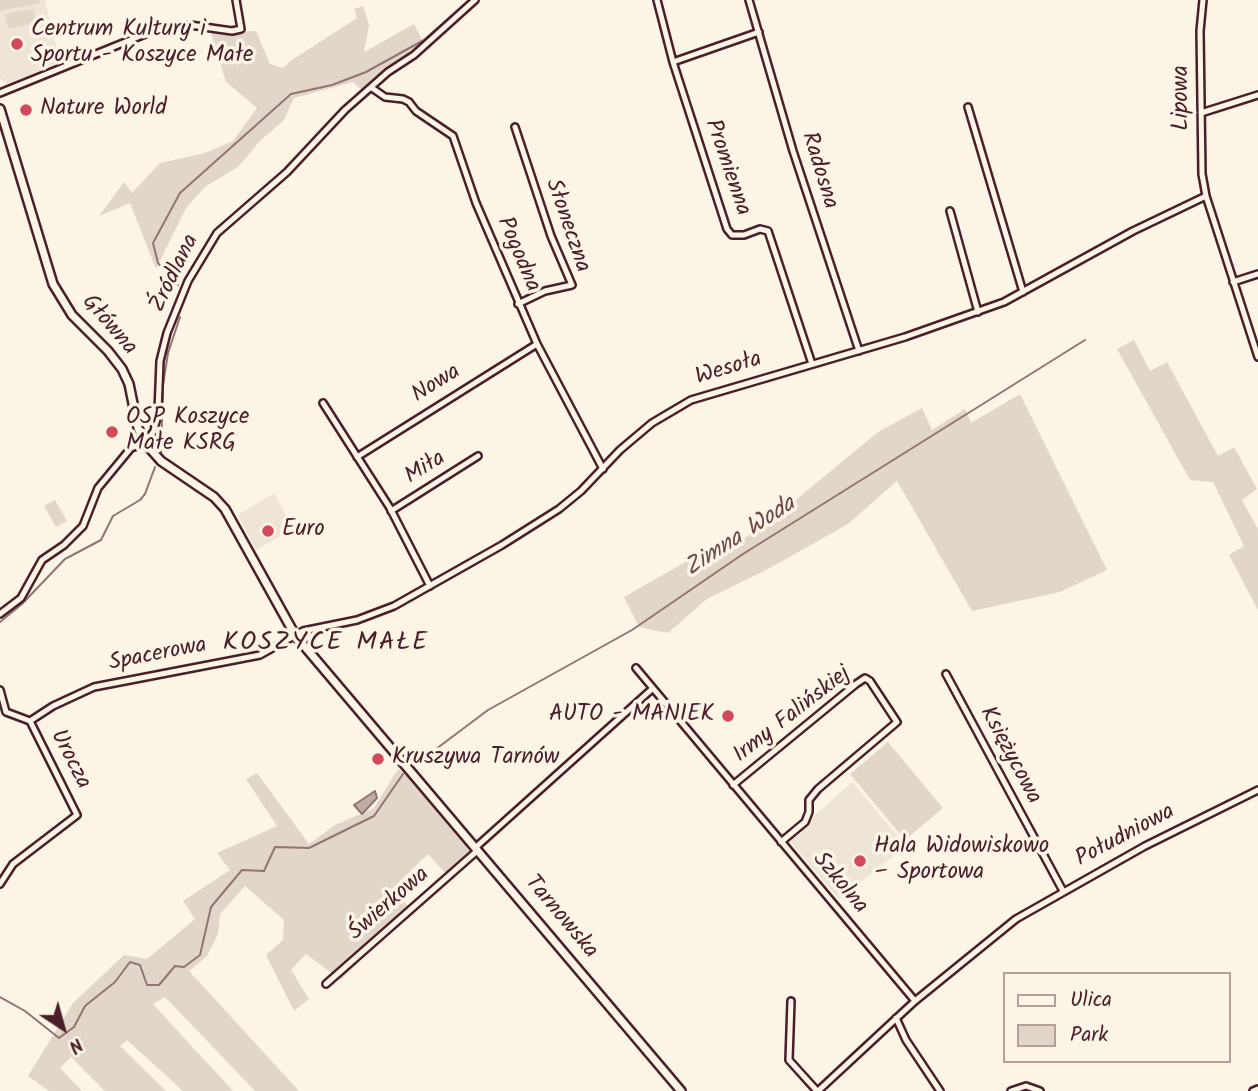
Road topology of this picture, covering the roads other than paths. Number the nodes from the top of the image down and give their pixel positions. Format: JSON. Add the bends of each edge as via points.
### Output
{"nodes":[{"id":1,"x":236,"y":0,"type":"edge"},
{"id":2,"x":475,"y":0,"type":"edge"},
{"id":3,"x":657,"y":0,"type":"edge"},
{"id":4,"x":749,"y":0,"type":"edge"},
{"id":5,"x":1203,"y":0,"type":"edge"},
{"id":6,"x":759,"y":32,"type":"junction"},
{"id":7,"x":673,"y":62,"type":"junction"},
{"id":8,"x":372,"y":88,"type":"junction"},
{"id":9,"x":0,"y":93,"type":"edge"},
{"id":10,"x":1258,"y":95,"type":"edge"},
{"id":11,"x":968,"y":107,"type":"dead end"},
{"id":12,"x":0,"y":109,"type":"edge"},
{"id":13,"x":1201,"y":113,"type":"junction"},
{"id":14,"x":514,"y":127,"type":"dead end"},
{"id":15,"x":1206,"y":196,"type":"junction"},
{"id":16,"x":950,"y":211,"type":"dead end"},
{"id":17,"x":1258,"y":274,"type":"edge"},
{"id":18,"x":1233,"y":282,"type":"junction"},
{"id":19,"x":1023,"y":292,"type":"junction"},
{"id":20,"x":518,"y":304,"type":"junction"},
{"id":21,"x":978,"y":312,"type":"junction"},
{"id":22,"x":537,"y":344,"type":"junction"},
{"id":23,"x":859,"y":351,"type":"junction"},
{"id":24,"x":1258,"y":357,"type":"edge"},
{"id":25,"x":812,"y":363,"type":"junction"},
{"id":26,"x":323,"y":403,"type":"dead end"},
{"id":27,"x":145,"y":443,"type":"junction"},
{"id":28,"x":478,"y":456,"type":"dead end"},
{"id":29,"x":357,"y":457,"type":"junction"},
{"id":30,"x":603,"y":469,"type":"junction"},
{"id":31,"x":391,"y":511,"type":"junction"},
{"id":32,"x":430,"y":586,"type":"junction"},
{"id":33,"x":0,"y":614,"type":"edge"},
{"id":34,"x":295,"y":635,"type":"junction"},
{"id":35,"x":636,"y":668,"type":"dead end"},
{"id":36,"x":946,"y":674,"type":"dead end"},
{"id":37,"x":652,"y":688,"type":"junction"},
{"id":38,"x":0,"y":690,"type":"edge"},
{"id":39,"x":30,"y":721,"type":"junction"},
{"id":40,"x":410,"y":771,"type":"joint"},
{"id":41,"x":733,"y":785,"type":"junction"},
{"id":42,"x":1258,"y":790,"type":"edge"},
{"id":43,"x":781,"y":842,"type":"junction"},
{"id":44,"x":476,"y":849,"type":"junction"},
{"id":45,"x":0,"y":884,"type":"edge"},
{"id":46,"x":1063,"y":891,"type":"junction"},
{"id":47,"x":326,"y":984,"type":"dead end"},
{"id":48,"x":791,"y":1001,"type":"dead end"},
{"id":49,"x":915,"y":1001,"type":"junction"},
{"id":50,"x":896,"y":1018,"type":"junction"},
{"id":51,"x":1258,"y":1088,"type":"edge"},
{"id":52,"x":681,"y":1091,"type":"edge"},
{"id":53,"x":818,"y":1091,"type":"edge"},
{"id":54,"x":940,"y":1091,"type":"edge"},
{"id":55,"x":1011,"y":1091,"type":"edge"},
{"id":56,"x":1040,"y":1091,"type":"edge"},
{"id":57,"x":1253,"y":1091,"type":"edge"}],
"edges":[{"from":1,"to":9,"type":"street","via":[[242,29],[190,25],[155,30]]},
{"from":2,"to":8,"type":"street","name":"Źródlana"},
{"from":3,"to":7,"type":"street","name":"Promienna"},
{"from":4,"to":6,"type":"street","name":"Radosna"},
{"from":5,"to":13,"type":"street","name":"Lipowa"},
{"from":6,"to":7,"type":"street"},
{"from":6,"to":23,"type":"street","name":"Radosna"},
{"from":7,"to":25,"type":"street","name":"Promienna","via":[[727,229],[732,235],[768,231]]},
{"from":8,"to":20,"type":"street","name":"Pogodna","via":[[385,97],[410,102],[453,136]]},
{"from":8,"to":27,"type":"street","name":"Źródlana","via":[[287,172],[216,233],[199,259],[167,334],[154,432]]},
{"from":10,"to":13,"type":"street"},
{"from":11,"to":19,"type":"street"},
{"from":12,"to":27,"type":"street","name":"Główna","via":[[53,284],[72,315],[119,364]]},
{"from":13,"to":15,"type":"street","name":"Lipowa"},
{"from":14,"to":20,"type":"street","name":"Słoneczna","via":[[572,285]]},
{"from":15,"to":18,"type":"street","name":"Lipowa"},
{"from":15,"to":19,"type":"street","name":"Wesoła"},
{"from":16,"to":21,"type":"street"},
{"from":17,"to":18,"type":"street"},
{"from":18,"to":24,"type":"street","name":"Lipowa"},
{"from":19,"to":21,"type":"street","name":"Wesoła"},
{"from":20,"to":22,"type":"street","name":"Pogodna"},
{"from":21,"to":23,"type":"street","name":"Wesoła"},
{"from":22,"to":29,"type":"street","name":"Nowa"},
{"from":22,"to":30,"type":"street","name":"Pogodna"},
{"from":23,"to":25,"type":"street","name":"Wesoła"},
{"from":25,"to":30,"type":"street","name":"Wesoła","via":[[691,400],[652,423]]},
{"from":26,"to":29,"type":"street"},
{"from":27,"to":33,"type":"street","via":[[131,448],[98,488],[83,526],[42,560],[21,598]]},
{"from":27,"to":34,"type":"street","name":"Główna","via":[[160,461],[225,509]]},
{"from":28,"to":31,"type":"street","name":"Miła"},
{"from":29,"to":31,"type":"street"},
{"from":30,"to":32,"type":"street","name":"Wesoła","via":[[559,509]]},
{"from":31,"to":32,"type":"street"},
{"from":32,"to":34,"type":"street","name":"Wesoła","via":[[358,620]]},
{"from":34,"to":39,"type":"street","name":"Spacerowa","via":[[260,655],[94,687]]},
{"from":34,"to":40,"type":"street","name":"Główna"},
{"from":35,"to":37,"type":"street","name":"Szkolna"},
{"from":36,"to":46,"type":"street","name":"Księżycowa"},
{"from":37,"to":41,"type":"street","name":"Szkolna"},
{"from":37,"to":44,"type":"street"},
{"from":38,"to":39,"type":"street","via":[[5,712]]},
{"from":39,"to":45,"type":"street","name":"Urocza","via":[[77,815],[13,863]]},
{"from":40,"to":44,"type":"street","name":"Tarnowska"},
{"from":41,"to":43,"type":"street","name":"Szkolna"},
{"from":41,"to":43,"type":"street","name":"Irmy Falińskiej","via":[[865,678],[870,681],[897,722],[818,789],[809,800],[805,822]]},
{"from":42,"to":46,"type":"street","name":"Południowa"},
{"from":43,"to":49,"type":"street","name":"Szkolna"},
{"from":44,"to":47,"type":"street","name":"Świerkowa"},
{"from":44,"to":52,"type":"street","name":"Tarnowska"},
{"from":46,"to":49,"type":"street","name":"Południowa","via":[[1016,919]]},
{"from":48,"to":53,"type":"street","via":[[789,1059]]},
{"from":49,"to":50,"type":"street"},
{"from":50,"to":53,"type":"street"},
{"from":50,"to":54,"type":"street"},
{"from":51,"to":57,"type":"street"},
{"from":55,"to":56,"type":"street","via":[[1026,1086]]}]}
